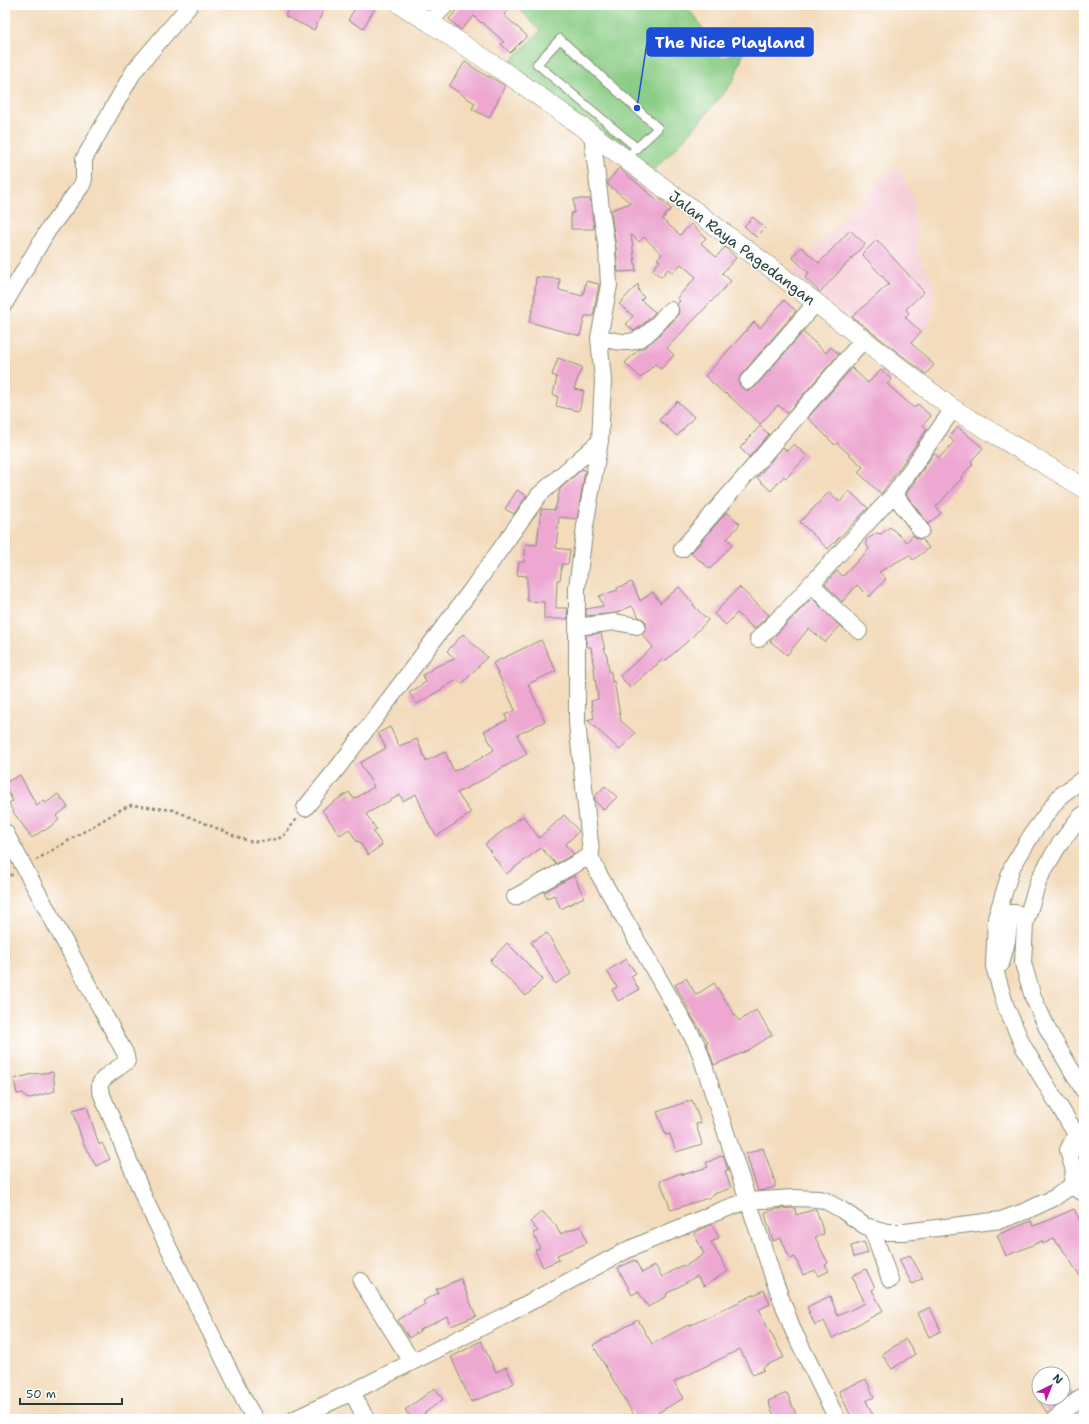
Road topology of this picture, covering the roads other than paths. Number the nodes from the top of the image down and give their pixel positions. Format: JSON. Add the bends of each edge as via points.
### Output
{"nodes":[{"id":1,"x":190,"y":5,"type":"edge"},
{"id":2,"x":401,"y":5,"type":"edge"},
{"id":3,"x":446,"y":5,"type":"edge"},
{"id":4,"x":429,"y":22,"type":"junction"},
{"id":5,"x":592,"y":134,"type":"junction"},
{"id":6,"x":631,"y":154,"type":"junction"},
{"id":7,"x":5,"y":302,"type":"edge"},
{"id":8,"x":816,"y":304,"type":"junction"},
{"id":9,"x":670,"y":310,"type":"dead end"},
{"id":10,"x":599,"y":338,"type":"junction"},
{"id":11,"x":864,"y":339,"type":"junction"},
{"id":12,"x":748,"y":381,"type":"dead end"},
{"id":13,"x":953,"y":409,"type":"junction"},
{"id":14,"x":600,"y":441,"type":"junction"},
{"id":15,"x":1084,"y":488,"type":"edge"},
{"id":16,"x":894,"y":494,"type":"junction"},
{"id":17,"x":921,"y":530,"type":"dead end"},
{"id":18,"x":682,"y":549,"type":"dead end"},
{"id":19,"x":812,"y":583,"type":"junction"},
{"id":20,"x":637,"y":626,"type":"dead end"},
{"id":21,"x":577,"y":627,"type":"junction"},
{"id":22,"x":859,"y":631,"type":"dead end"},
{"id":23,"x":758,"y":640,"type":"dead end"},
{"id":24,"x":1084,"y":778,"type":"edge"},
{"id":25,"x":304,"y":808,"type":"road end"},
{"id":26,"x":1084,"y":814,"type":"edge"},
{"id":27,"x":5,"y":832,"type":"edge"},
{"id":28,"x":590,"y":856,"type":"junction"},
{"id":29,"x":515,"y":897,"type":"dead end"},
{"id":30,"x":1027,"y":916,"type":"junction"},
{"id":31,"x":997,"y":977,"type":"junction"},
{"id":32,"x":1084,"y":1091,"type":"edge"},
{"id":33,"x":1076,"y":1134,"type":"junction"},
{"id":34,"x":1084,"y":1150,"type":"edge"},
{"id":35,"x":1077,"y":1190,"type":"edge"},
{"id":36,"x":747,"y":1201,"type":"junction"},
{"id":37,"x":872,"y":1229,"type":"junction"},
{"id":38,"x":890,"y":1280,"type":"dead end"},
{"id":39,"x":361,"y":1281,"type":"dead end"},
{"id":40,"x":412,"y":1362,"type":"junction"},
{"id":41,"x":352,"y":1392,"type":"junction"},
{"id":42,"x":1084,"y":1395,"type":"edge"},
{"id":43,"x":254,"y":1419,"type":"edge"},
{"id":44,"x":295,"y":1419,"type":"edge"},
{"id":45,"x":366,"y":1419,"type":"edge"},
{"id":46,"x":837,"y":1419,"type":"edge"},
{"id":47,"x":1054,"y":1419,"type":"edge"}],
"edges":[{"from":1,"to":7,"type":"street","via":[[134,71],[84,159],[82,185],[48,230]]},
{"from":2,"to":4,"type":"street","name":"Jalan Raya Pagedangan"},
{"from":3,"to":4,"type":"street"},
{"from":4,"to":5,"type":"street","name":"Jalan Raya Pagedangan"},
{"from":5,"to":6,"type":"street","name":"Jalan Raya Pagedangan"},
{"from":5,"to":10,"type":"street","via":[[607,249],[608,285]]},
{"from":6,"to":6,"type":"lane","via":[[658,128],[560,39],[537,64]]},
{"from":6,"to":8,"type":"street","name":"Jalan Raya Pagedangan"},
{"from":8,"to":11,"type":"street","name":"Jalan Raya Pagedangan"},
{"from":8,"to":12,"type":"street"},
{"from":9,"to":10,"type":"street","via":[[639,339],[628,342]]},
{"from":10,"to":14,"type":"street","via":[[603,380]]},
{"from":11,"to":13,"type":"street","name":"Jalan Raya Pagedangan"},
{"from":11,"to":18,"type":"street"},
{"from":13,"to":15,"type":"street","name":"Jalan Raya Pagedangan"},
{"from":13,"to":16,"type":"street"},
{"from":14,"to":21,"type":"street","via":[[584,526],[577,588]]},
{"from":14,"to":25,"type":"street","via":[[539,495],[339,766]]},
{"from":16,"to":17,"type":"street"},
{"from":16,"to":19,"type":"street"},
{"from":19,"to":22,"type":"street"},
{"from":19,"to":23,"type":"street"},
{"from":20,"to":21,"type":"street","via":[[616,622]]},
{"from":21,"to":28,"type":"street","via":[[577,723]]},
{"from":24,"to":31,"type":"street","via":[[1060,796],[1012,867],[996,918],[994,966]]},
{"from":26,"to":30,"type":"street","via":[[1057,848],[1039,879]]},
{"from":27,"to":43,"type":"street","via":[[125,1053],[127,1061],[105,1078],[100,1084],[100,1090],[145,1200]]},
{"from":28,"to":29,"type":"street"},
{"from":28,"to":36,"type":"street","via":[[696,1043]]},
{"from":30,"to":31,"type":"street","via":[[1016,912],[1011,914]]},
{"from":30,"to":32,"type":"street","via":[[1023,963],[1033,997],[1049,1032]]},
{"from":31,"to":33,"type":"street","via":[[1006,1007],[1023,1046]]},
{"from":33,"to":34,"type":"street"},
{"from":33,"to":35,"type":"street","via":[[1068,1150]]},
{"from":35,"to":37,"type":"street","via":[[1001,1220],[905,1232]]},
{"from":36,"to":37,"type":"street","via":[[794,1198],[824,1200]]},
{"from":36,"to":40,"type":"street","via":[[627,1250]]},
{"from":36,"to":46,"type":"street","via":[[793,1330]]},
{"from":37,"to":38,"type":"street"},
{"from":39,"to":40,"type":"street"},
{"from":40,"to":41,"type":"street"},
{"from":41,"to":44,"type":"street"},
{"from":41,"to":45,"type":"street"},
{"from":42,"to":47,"type":"street"}]}
